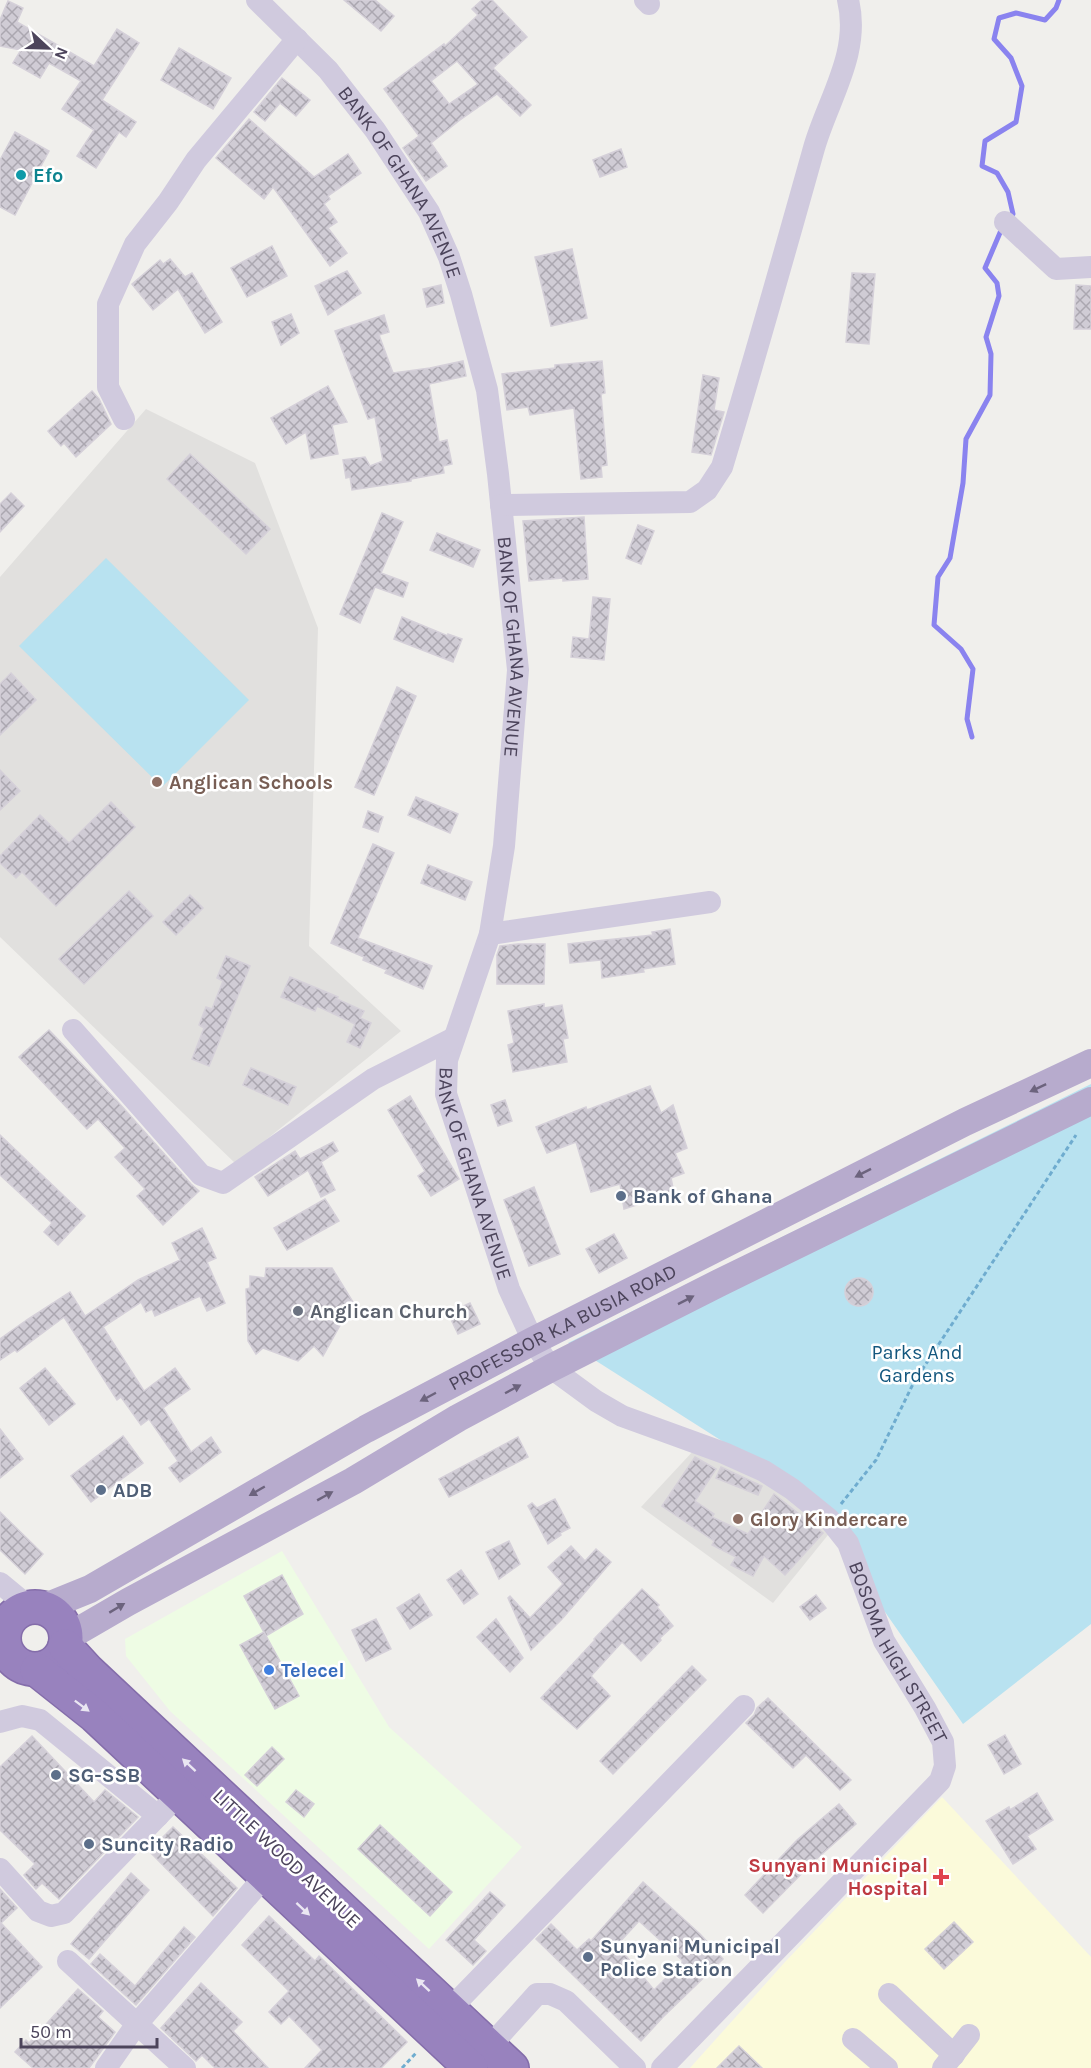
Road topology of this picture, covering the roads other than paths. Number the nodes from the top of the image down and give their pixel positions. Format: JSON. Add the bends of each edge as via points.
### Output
{"nodes":[{"id":1,"x":257,"y":0,"type":"edge"},
{"id":2,"x":848,"y":0,"type":"edge"},
{"id":3,"x":297,"y":39,"type":"junction"},
{"id":4,"x":1005,"y":222,"type":"dead end"},
{"id":5,"x":1091,"y":267,"type":"edge"},
{"id":6,"x":124,"y":419,"type":"dead end"},
{"id":7,"x":501,"y":506,"type":"junction"},
{"id":8,"x":710,"y":902,"type":"dead end"},
{"id":9,"x":490,"y":934,"type":"junction"},
{"id":10,"x":74,"y":1030,"type":"dead end"},
{"id":11,"x":454,"y":1038,"type":"junction"},
{"id":12,"x":1091,"y":1063,"type":"edge"},
{"id":13,"x":1091,"y":1101,"type":"edge"},
{"id":14,"x":533,"y":1341,"type":"junction"},
{"id":15,"x":551,"y":1368,"type":"junction"},
{"id":16,"x":0,"y":1583,"type":"edge"},
{"id":17,"x":36,"y":1607,"type":"junction"},
{"id":18,"x":2,"y":1632,"type":"edge"},
{"id":19,"x":66,"y":1642,"type":"junction"},
{"id":20,"x":19,"y":1672,"type":"edge"},
{"id":21,"x":744,"y":1706,"type":"dead end"},
{"id":22,"x":0,"y":1722,"type":"edge"},
{"id":23,"x":168,"y":1805,"type":"junction"},
{"id":24,"x":277,"y":1866,"type":"junction"},
{"id":25,"x":0,"y":1869,"type":"edge"},
{"id":26,"x":68,"y":1961,"type":"dead end"},
{"id":27,"x":889,"y":1994,"type":"dead end"},
{"id":28,"x":449,"y":2010,"type":"junction"},
{"id":29,"x":136,"y":2025,"type":"junction"},
{"id":30,"x":969,"y":2035,"type":"dead end"},
{"id":31,"x":853,"y":2039,"type":"dead end"},
{"id":32,"x":491,"y":2061,"type":"edge"},
{"id":33,"x":948,"y":2061,"type":"edge"},
{"id":34,"x":106,"y":2068,"type":"edge"},
{"id":35,"x":185,"y":2068,"type":"edge"},
{"id":36,"x":635,"y":2068,"type":"edge"},
{"id":37,"x":663,"y":2068,"type":"edge"},
{"id":38,"x":887,"y":2068,"type":"edge"}],
"edges":[{"from":1,"to":3,"type":"street","name":"BANK OF GHANA AVENUE"},
{"from":2,"to":7,"type":"street","via":[[847,61],[817,139],[722,467],[707,490],[690,502]]},
{"from":3,"to":6,"type":"street","via":[[196,160],[135,244],[108,304],[108,387]]},
{"from":3,"to":7,"type":"street","name":"BANK OF GHANA AVENUE","via":[[328,70],[375,130],[429,212],[461,294],[487,390]]},
{"from":4,"to":5,"type":"street","via":[[1056,269]]},
{"from":7,"to":9,"type":"street","name":"BANK OF GHANA AVENUE","via":[[518,670],[504,846]]},
{"from":8,"to":9,"type":"street"},
{"from":9,"to":11,"type":"street","name":"BANK OF GHANA AVENUE"},
{"from":10,"to":11,"type":"street","via":[[201,1175],[223,1183],[373,1079]]},
{"from":11,"to":14,"type":"street","name":"BANK OF GHANA AVENUE","via":[[447,1060],[446,1094],[497,1256]]},
{"from":12,"to":14,"type":"main road","name":"PROFESSOR K.A BUSIA ROAD","one_way":true,"via":[[965,1122]]},
{"from":15,"to":13,"type":"main road","name":"PROFESSOR K.A BUSIA ROAD","one_way":true},
{"from":14,"to":15,"type":"street","name":"BANK OF GHANA AVENUE"},
{"from":14,"to":17,"type":"main road","name":"PROFESSOR K.A BUSIA ROAD","one_way":true,"via":[[366,1430],[90,1589]]},
{"from":19,"to":15,"type":"main road","name":"PROFESSOR K.A BUSIA ROAD","one_way":true,"via":[[128,1602],[353,1481]]},
{"from":15,"to":37,"type":"street","name":"BOSOMA HIGH STREET","via":[[622,1416],[764,1471],[829,1519],[848,1543],[884,1641],[943,1742],[945,1766],[940,1781]]},
{"from":16,"to":17,"type":"street"},
{"from":17,"to":18,"type":"highway","via":[[14,1614]]},
{"from":17,"to":19,"type":"highway","via":[[57,1616]]},
{"from":18,"to":20,"type":"highway","via":[[8,1654]]},
{"from":19,"to":20,"type":"highway","via":[[61,1655],[46,1668]]},
{"from":24,"to":19,"type":"highway","name":"LITTLE WOOD AVENUE","one_way":true,"via":[[87,1670]]},
{"from":20,"to":23,"type":"highway","name":"LITTLE WOOD AVENUE","one_way":true,"via":[[95,1716]]},
{"from":21,"to":28,"type":"street"},
{"from":22,"to":23,"type":"street","via":[[22,1716],[40,1720]]},
{"from":23,"to":24,"type":"highway","name":"LITTLE WOOD AVENUE"},
{"from":23,"to":25,"type":"street","via":[[64,1913],[51,1916],[38,1911]]},
{"from":28,"to":24,"type":"highway","name":"LITTLE WOOD AVENUE","one_way":true},
{"from":24,"to":29,"type":"street"},
{"from":24,"to":32,"type":"highway","name":"LITTLE WOOD AVENUE","one_way":true},
{"from":26,"to":29,"type":"street"},
{"from":27,"to":33,"type":"street"},
{"from":28,"to":32,"type":"highway","name":"LITTLE WOOD AVENUE"},
{"from":29,"to":34,"type":"street"},
{"from":29,"to":35,"type":"street"},
{"from":30,"to":33,"type":"street"},
{"from":31,"to":38,"type":"street"},
{"from":32,"to":36,"type":"street","via":[[537,1994],[550,1994],[566,2001]]}]}
